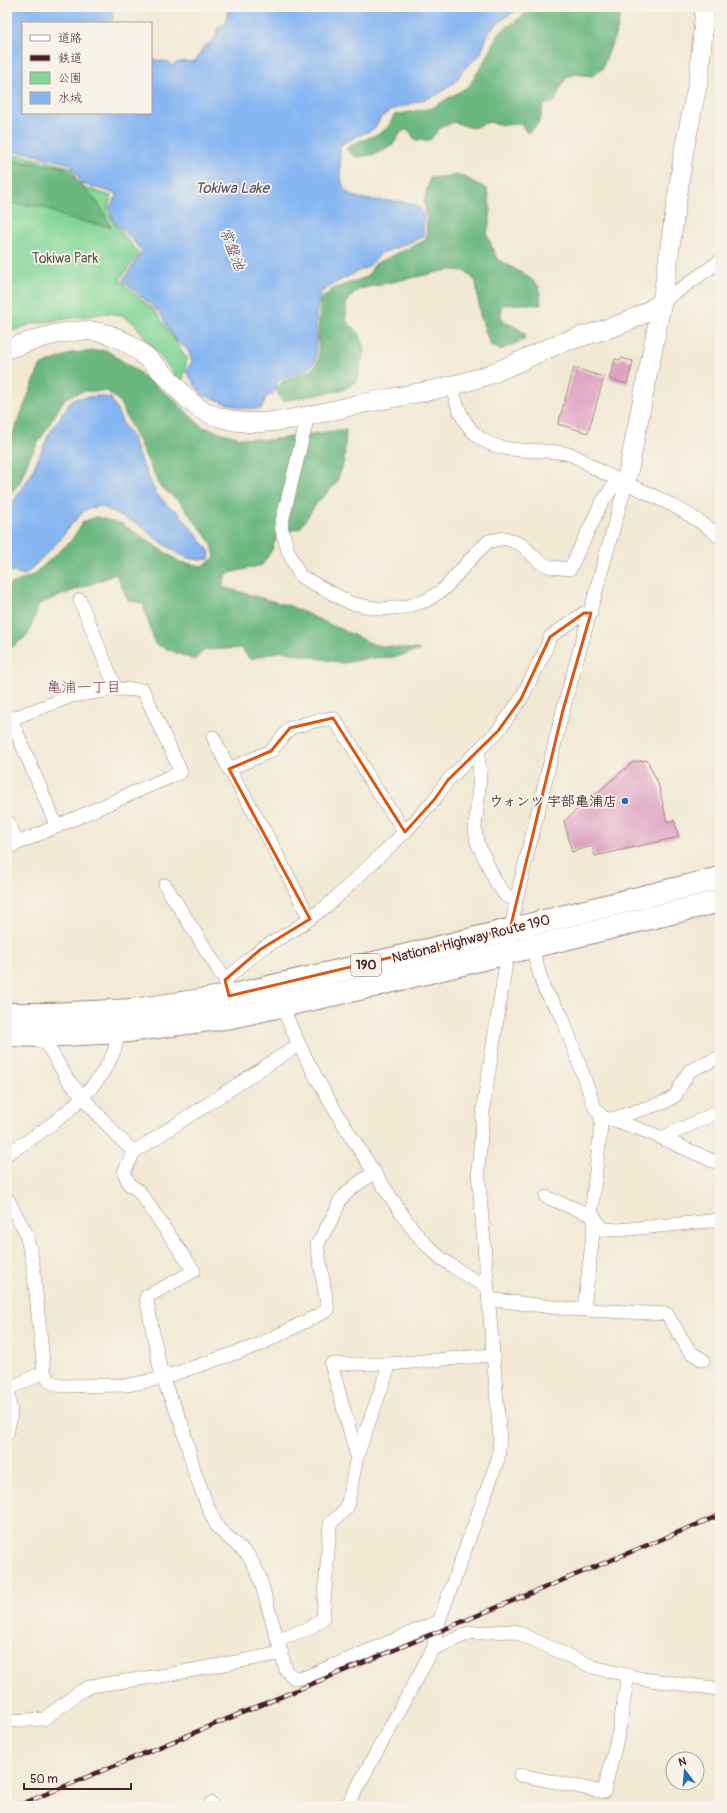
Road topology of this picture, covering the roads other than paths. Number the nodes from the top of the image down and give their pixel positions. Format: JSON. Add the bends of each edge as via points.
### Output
{"nodes":[{"id":1,"x":705,"y":7,"type":"edge"},
{"id":2,"x":720,"y":261,"type":"edge"},
{"id":3,"x":662,"y":302,"type":"junction"},
{"id":4,"x":7,"y":349,"type":"edge"},
{"id":5,"x":452,"y":386,"type":"junction"},
{"id":6,"x":308,"y":415,"type":"junction"},
{"id":7,"x":622,"y":481,"type":"junction"},
{"id":8,"x":720,"y":537,"type":"edge"},
{"id":9,"x":80,"y":600,"type":"dead end"},
{"id":10,"x":591,"y":613,"type":"junction"},
{"id":11,"x":116,"y":689,"type":"junction"},
{"id":12,"x":9,"y":718,"type":"edge"},
{"id":13,"x":213,"y":737,"type":"dead end"},
{"id":14,"x":478,"y":752,"type":"junction"},
{"id":15,"x":229,"y":769,"type":"junction"},
{"id":16,"x":7,"y":820,"type":"edge"},
{"id":17,"x":57,"y":827,"type":"junction"},
{"id":18,"x":405,"y":832,"type":"junction"},
{"id":19,"x":13,"y":846,"type":"edge"},
{"id":20,"x":720,"y":878,"type":"edge"},
{"id":21,"x":165,"y":885,"type":"dead end"},
{"id":22,"x":516,"y":900,"type":"junction"},
{"id":23,"x":720,"y":901,"type":"edge"},
{"id":24,"x":310,"y":919,"type":"junction"},
{"id":25,"x":519,"y":927,"type":"junction"},
{"id":26,"x":532,"y":948,"type":"junction"},
{"id":27,"x":508,"y":952,"type":"junction"},
{"id":28,"x":227,"y":988,"type":"junction"},
{"id":29,"x":282,"y":1006,"type":"junction"},
{"id":30,"x":7,"y":1014,"type":"edge"},
{"id":31,"x":120,"y":1032,"type":"junction"},
{"id":32,"x":7,"y":1036,"type":"edge"},
{"id":33,"x":42,"y":1036,"type":"junction"},
{"id":34,"x":298,"y":1045,"type":"junction"},
{"id":35,"x":720,"y":1057,"type":"edge"},
{"id":36,"x":84,"y":1098,"type":"junction"},
{"id":37,"x":720,"y":1111,"type":"edge"},
{"id":38,"x":607,"y":1118,"type":"junction"},
{"id":39,"x":662,"y":1138,"type":"junction"},
{"id":40,"x":134,"y":1152,"type":"junction"},
{"id":41,"x":7,"y":1154,"type":"edge"},
{"id":42,"x":720,"y":1162,"type":"edge"},
{"id":43,"x":374,"y":1172,"type":"junction"},
{"id":44,"x":546,"y":1197,"type":"dead end"},
{"id":45,"x":7,"y":1198,"type":"edge"},
{"id":46,"x":593,"y":1216,"type":"junction"},
{"id":47,"x":720,"y":1220,"type":"edge"},
{"id":48,"x":487,"y":1286,"type":"junction"},
{"id":49,"x":488,"y":1299,"type":"junction"},
{"id":50,"x":584,"y":1309,"type":"junction"},
{"id":51,"x":493,"y":1355,"type":"junction"},
{"id":52,"x":703,"y":1360,"type":"dead end"},
{"id":53,"x":390,"y":1364,"type":"junction"},
{"id":54,"x":44,"y":1372,"type":"junction"},
{"id":55,"x":162,"y":1378,"type":"junction"},
{"id":56,"x":7,"y":1389,"type":"edge"},
{"id":57,"x":7,"y":1434,"type":"edge"},
{"id":58,"x":357,"y":1456,"type":"junction"},
{"id":59,"x":439,"y":1621,"type":"junction"},
{"id":60,"x":278,"y":1639,"type":"junction"},
{"id":61,"x":433,"y":1650,"type":"junction"},
{"id":62,"x":282,"y":1653,"type":"junction"},
{"id":63,"x":628,"y":1675,"type":"junction"},
{"id":64,"x":720,"y":1689,"type":"edge"},
{"id":65,"x":7,"y":1721,"type":"edge"},
{"id":66,"x":520,"y":1775,"type":"dead end"},
{"id":67,"x":347,"y":1806,"type":"edge"}],
"edges":[{"from":1,"to":3,"type":"street","via":[[699,77],[684,150]]},
{"from":2,"to":3,"type":"street"},
{"from":3,"to":5,"type":"street","via":[[627,322],[562,343]]},
{"from":3,"to":7,"type":"street"},
{"from":4,"to":6,"type":"street","via":[[64,332],[84,330],[113,335],[144,354],[189,402],[216,416],[246,423]]},
{"from":5,"to":6,"type":"street"},
{"from":5,"to":7,"type":"street","via":[[462,416],[480,437],[493,445],[571,455]]},
{"from":6,"to":7,"type":"street","via":[[281,526],[288,551],[300,576],[350,603],[380,609],[406,607],[428,600],[444,589],[489,541],[505,538],[522,545],[540,562],[551,567],[570,569],[601,504]]},
{"from":7,"to":8,"type":"street","via":[[684,511]]},
{"from":7,"to":10,"type":"street"},
{"from":9,"to":11,"type":"street"},
{"from":10,"to":14,"type":"street","via":[[584,613],[550,637],[521,699],[498,731]]},
{"from":10,"to":22,"type":"street","via":[[563,710]]},
{"from":11,"to":12,"type":"street","via":[[72,696]]},
{"from":11,"to":17,"type":"street","via":[[143,690],[181,772]]},
{"from":12,"to":17,"type":"street"},
{"from":13,"to":15,"type":"street"},
{"from":14,"to":18,"type":"street","via":[[448,780]]},
{"from":14,"to":22,"type":"street","via":[[480,776],[475,828],[477,842],[496,882],[505,895]]},
{"from":15,"to":18,"type":"street","via":[[271,751],[290,728],[333,718]]},
{"from":15,"to":24,"type":"street","via":[[268,837]]},
{"from":16,"to":19,"type":"street"},
{"from":17,"to":19,"type":"street"},
{"from":18,"to":24,"type":"street"},
{"from":20,"to":25,"type":"highway","name":"National Highway Route 190","number":"190"},
{"from":21,"to":28,"type":"street"},
{"from":22,"to":25,"type":"street"},
{"from":23,"to":26,"type":"highway","name":"National Highway Route 190","number":"190"},
{"from":24,"to":28,"type":"street","via":[[261,949]]},
{"from":25,"to":26,"type":"street"},
{"from":25,"to":27,"type":"street"},
{"from":25,"to":28,"type":"highway","name":"National Highway Route 190","number":"190","via":[[384,960]]},
{"from":26,"to":27,"type":"highway","name":"National Highway Route 190","number":"190"},
{"from":26,"to":38,"type":"street","via":[[544,989],[562,1016],[595,1108]]},
{"from":27,"to":29,"type":"highway","name":"National Highway Route 190","number":"190"},
{"from":27,"to":48,"type":"street","via":[[484,1102],[478,1166]]},
{"from":28,"to":30,"type":"highway","name":"National Highway Route 190","number":"190","via":[[133,1010]]},
{"from":29,"to":31,"type":"highway","name":"National Highway Route 190","number":"190","via":[[231,1017]]},
{"from":29,"to":34,"type":"street"},
{"from":31,"to":33,"type":"highway","name":"National Highway Route 190","number":"190"},
{"from":31,"to":36,"type":"street","via":[[111,1058]]},
{"from":32,"to":33,"type":"highway","name":"National Highway Route 190","number":"190"},
{"from":33,"to":36,"type":"street","via":[[68,1080]]},
{"from":34,"to":40,"type":"street"},
{"from":34,"to":43,"type":"street","via":[[347,1131]]},
{"from":35,"to":38,"type":"street","via":[[689,1071],[674,1096],[665,1102]]},
{"from":36,"to":40,"type":"street"},
{"from":36,"to":41,"type":"street","via":[[32,1139]]},
{"from":37,"to":39,"type":"street"},
{"from":38,"to":39,"type":"street"},
{"from":38,"to":46,"type":"street"},
{"from":39,"to":42,"type":"street"},
{"from":40,"to":55,"type":"street","via":[[124,1172],[129,1184],[139,1191],[194,1271],[146,1297]]},
{"from":43,"to":48,"type":"street","via":[[410,1225],[431,1250],[475,1281]]},
{"from":43,"to":55,"type":"street","via":[[340,1200],[317,1245],[328,1310],[259,1345]]},
{"from":44,"to":46,"type":"street"},
{"from":45,"to":54,"type":"street","via":[[26,1233],[34,1264]]},
{"from":46,"to":47,"type":"street","via":[[603,1229],[618,1230]]},
{"from":46,"to":50,"type":"street"},
{"from":48,"to":49,"type":"street"},
{"from":49,"to":50,"type":"street"},
{"from":49,"to":51,"type":"street"},
{"from":50,"to":52,"type":"street","via":[[667,1314],[690,1352]]},
{"from":51,"to":53,"type":"street"},
{"from":51,"to":59,"type":"street","via":[[500,1439],[498,1459]]},
{"from":53,"to":58,"type":"street"},
{"from":53,"to":58,"type":"street","via":[[330,1364]]},
{"from":54,"to":55,"type":"street","via":[[49,1381],[60,1386],[129,1385]]},
{"from":54,"to":56,"type":"street"},
{"from":55,"to":60,"type":"street","via":[[181,1422],[209,1510],[218,1528],[248,1555],[259,1575]]},
{"from":56,"to":57,"type":"street","via":[[11,1414]]},
{"from":58,"to":60,"type":"street","via":[[347,1508],[330,1524],[323,1618],[310,1628]]},
{"from":59,"to":61,"type":"street"},
{"from":59,"to":62,"type":"street","via":[[306,1677],[294,1678],[286,1670]]},
{"from":60,"to":62,"type":"street"},
{"from":61,"to":63,"type":"street","via":[[469,1633],[514,1631],[593,1667]]},
{"from":61,"to":67,"type":"street"},
{"from":62,"to":65,"type":"street","via":[[167,1675],[91,1686],[44,1719]]},
{"from":63,"to":64,"type":"street"},
{"from":63,"to":66,"type":"street","via":[[620,1731],[604,1792]]}]}
